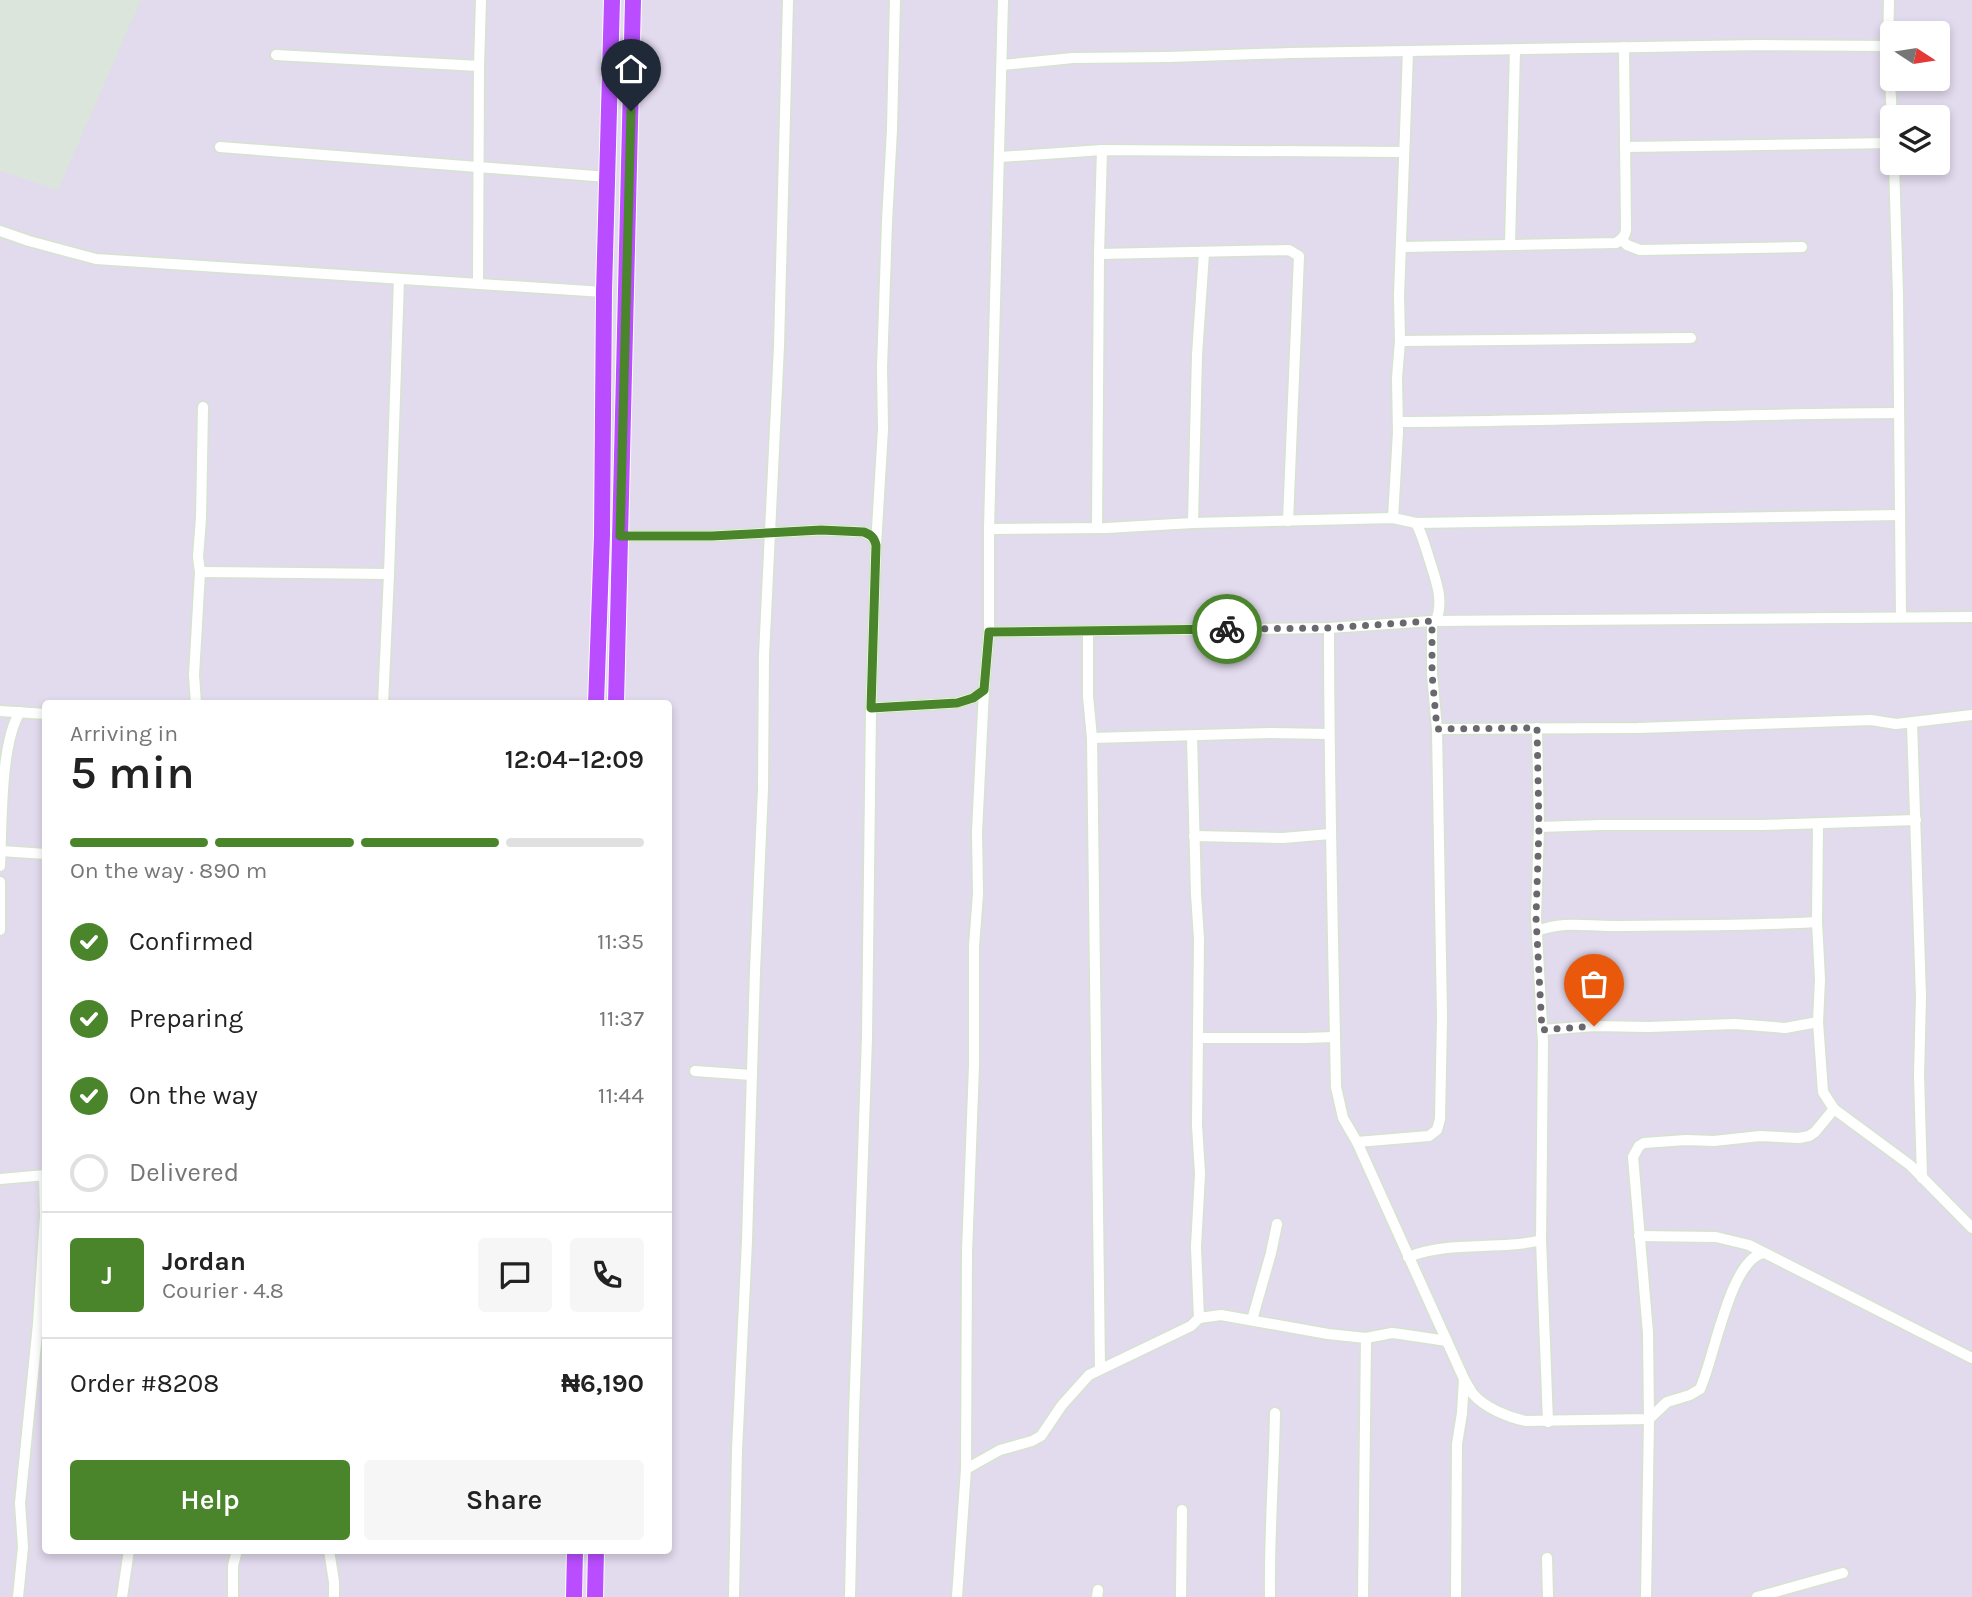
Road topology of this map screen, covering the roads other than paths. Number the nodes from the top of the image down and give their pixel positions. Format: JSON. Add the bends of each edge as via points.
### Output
{"nodes":[{"id":1,"x":481,"y":0,"type":"edge"},
{"id":2,"x":612,"y":0,"type":"edge"},
{"id":3,"x":633,"y":0,"type":"edge"},
{"id":4,"x":788,"y":0,"type":"edge"},
{"id":5,"x":895,"y":0,"type":"edge"},
{"id":6,"x":1003,"y":0,"type":"edge"},
{"id":7,"x":1888,"y":0,"type":"edge"},
{"id":8,"x":1888,"y":21,"type":"edge"},
{"id":9,"x":1880,"y":46,"type":"edge"},
{"id":10,"x":1624,"y":47,"type":"junction"},
{"id":11,"x":1515,"y":50,"type":"junction"},
{"id":12,"x":1408,"y":51,"type":"junction"},
{"id":13,"x":276,"y":55,"type":"dead end"},
{"id":14,"x":1002,"y":65,"type":"junction"},
{"id":15,"x":479,"y":66,"type":"junction"},
{"id":16,"x":1880,"y":143,"type":"edge"},
{"id":17,"x":220,"y":147,"type":"dead end"},
{"id":18,"x":1625,"y":147,"type":"junction"},
{"id":19,"x":1102,"y":150,"type":"junction"},
{"id":20,"x":1404,"y":152,"type":"junction"},
{"id":21,"x":1000,"y":157,"type":"junction"},
{"id":22,"x":478,"y":168,"type":"junction"},
{"id":23,"x":1894,"y":175,"type":"edge"},
{"id":24,"x":608,"y":177,"type":"junction"},
{"id":25,"x":0,"y":231,"type":"edge"},
{"id":26,"x":1622,"y":240,"type":"junction"},
{"id":27,"x":1510,"y":244,"type":"junction"},
{"id":28,"x":1401,"y":247,"type":"junction"},
{"id":29,"x":1802,"y":247,"type":"dead end"},
{"id":30,"x":1204,"y":253,"type":"junction"},
{"id":31,"x":1099,"y":254,"type":"junction"},
{"id":32,"x":399,"y":279,"type":"junction"},
{"id":33,"x":478,"y":284,"type":"junction"},
{"id":34,"x":604,"y":292,"type":"junction"},
{"id":35,"x":1691,"y":338,"type":"dead end"},
{"id":36,"x":1400,"y":341,"type":"junction"},
{"id":37,"x":203,"y":407,"type":"dead end"},
{"id":38,"x":1899,"y":413,"type":"junction"},
{"id":39,"x":1398,"y":422,"type":"junction"},
{"id":40,"x":1900,"y":515,"type":"junction"},
{"id":41,"x":1394,"y":518,"type":"junction"},
{"id":42,"x":1288,"y":520,"type":"junction"},
{"id":43,"x":1193,"y":523,"type":"junction"},
{"id":44,"x":1416,"y":523,"type":"junction"},
{"id":45,"x":1097,"y":528,"type":"junction"},
{"id":46,"x":989,"y":529,"type":"junction"},
{"id":47,"x":769,"y":534,"type":"junction"},
{"id":48,"x":620,"y":536,"type":"junction"},
{"id":49,"x":874,"y":538,"type":"junction"},
{"id":50,"x":200,"y":572,"type":"junction"},
{"id":51,"x":389,"y":574,"type":"junction"},
{"id":52,"x":1901,"y":616,"type":"junction"},
{"id":53,"x":1972,"y":617,"type":"edge"},
{"id":54,"x":1432,"y":621,"type":"junction"},
{"id":55,"x":1329,"y":628,"type":"junction"},
{"id":56,"x":989,"y":632,"type":"junction"},
{"id":57,"x":1088,"y":632,"type":"junction"},
{"id":58,"x":984,"y":690,"type":"junction"},
{"id":59,"x":196,"y":700,"type":"edge"},
{"id":60,"x":383,"y":700,"type":"edge"},
{"id":61,"x":596,"y":700,"type":"edge"},
{"id":62,"x":616,"y":700,"type":"edge"},
{"id":63,"x":871,"y":708,"type":"junction"},
{"id":64,"x":0,"y":711,"type":"edge"},
{"id":65,"x":20,"y":712,"type":"junction"},
{"id":66,"x":42,"y":714,"type":"edge"},
{"id":67,"x":1972,"y":715,"type":"edge"},
{"id":68,"x":1912,"y":723,"type":"junction"},
{"id":69,"x":1537,"y":728,"type":"junction"},
{"id":70,"x":1437,"y":729,"type":"junction"},
{"id":71,"x":1329,"y":734,"type":"junction"},
{"id":72,"x":1192,"y":736,"type":"junction"},
{"id":73,"x":1092,"y":738,"type":"junction"},
{"id":74,"x":1916,"y":820,"type":"junction"},
{"id":75,"x":1818,"y":824,"type":"junction"},
{"id":76,"x":1539,"y":827,"type":"junction"},
{"id":77,"x":1330,"y":834,"type":"junction"},
{"id":78,"x":1194,"y":836,"type":"junction"},
{"id":79,"x":1,"y":851,"type":"edge"},
{"id":80,"x":42,"y":854,"type":"edge"},
{"id":81,"x":0,"y":866,"type":"edge"},
{"id":82,"x":0,"y":882,"type":"edge"},
{"id":83,"x":1817,"y":922,"type":"junction"},
{"id":84,"x":0,"y":930,"type":"edge"},
{"id":85,"x":1537,"y":931,"type":"junction"},
{"id":86,"x":1818,"y":1022,"type":"junction"},
{"id":87,"x":1542,"y":1030,"type":"junction"},
{"id":88,"x":1335,"y":1037,"type":"junction"},
{"id":89,"x":1198,"y":1038,"type":"junction"},
{"id":90,"x":695,"y":1071,"type":"dead end"},
{"id":91,"x":751,"y":1075,"type":"junction"},
{"id":92,"x":1834,"y":1109,"type":"junction"},
{"id":93,"x":1357,"y":1142,"type":"junction"},
{"id":94,"x":42,"y":1175,"type":"edge"},
{"id":95,"x":1922,"y":1178,"type":"junction"},
{"id":96,"x":0,"y":1179,"type":"edge"},
{"id":97,"x":1277,"y":1224,"type":"dead end"},
{"id":98,"x":1972,"y":1228,"type":"edge"},
{"id":99,"x":1639,"y":1236,"type":"junction"},
{"id":100,"x":1541,"y":1240,"type":"junction"},
{"id":101,"x":1764,"y":1253,"type":"junction"},
{"id":102,"x":1408,"y":1257,"type":"junction"},
{"id":103,"x":42,"y":1297,"type":"edge"},
{"id":104,"x":1199,"y":1318,"type":"junction"},
{"id":105,"x":1252,"y":1320,"type":"junction"},
{"id":106,"x":41,"y":1324,"type":"edge"},
{"id":107,"x":1366,"y":1338,"type":"junction"},
{"id":108,"x":1447,"y":1341,"type":"junction"},
{"id":109,"x":1972,"y":1358,"type":"edge"},
{"id":110,"x":1100,"y":1368,"type":"junction"},
{"id":111,"x":1464,"y":1379,"type":"junction"},
{"id":112,"x":1275,"y":1413,"type":"dead end"},
{"id":113,"x":1649,"y":1419,"type":"junction"},
{"id":114,"x":1548,"y":1422,"type":"junction"},
{"id":115,"x":966,"y":1469,"type":"junction"},
{"id":116,"x":1182,"y":1510,"type":"dead end"},
{"id":117,"x":127,"y":1554,"type":"edge"},
{"id":118,"x":236,"y":1554,"type":"edge"},
{"id":119,"x":330,"y":1554,"type":"edge"},
{"id":120,"x":575,"y":1554,"type":"edge"},
{"id":121,"x":596,"y":1554,"type":"edge"},
{"id":122,"x":1547,"y":1558,"type":"dead end"},
{"id":123,"x":1843,"y":1573,"type":"dead end"},
{"id":124,"x":18,"y":1597,"type":"edge"},
{"id":125,"x":122,"y":1597,"type":"edge"},
{"id":126,"x":233,"y":1597,"type":"edge"},
{"id":127,"x":334,"y":1597,"type":"edge"},
{"id":128,"x":573,"y":1597,"type":"edge"},
{"id":129,"x":595,"y":1597,"type":"edge"},
{"id":130,"x":734,"y":1597,"type":"edge"},
{"id":131,"x":850,"y":1597,"type":"edge"},
{"id":132,"x":957,"y":1597,"type":"edge"},
{"id":133,"x":1181,"y":1597,"type":"edge"},
{"id":134,"x":1270,"y":1597,"type":"edge"},
{"id":135,"x":1363,"y":1597,"type":"edge"},
{"id":136,"x":1456,"y":1597,"type":"edge"},
{"id":137,"x":1548,"y":1597,"type":"edge"},
{"id":138,"x":1646,"y":1597,"type":"edge"},
{"id":139,"x":1757,"y":1597,"type":"edge"}],
"edges":[{"from":1,"to":15,"type":"street"},
{"from":2,"to":24,"type":"main road"},
{"from":3,"to":48,"type":"main road"},
{"from":4,"to":47,"type":"street"},
{"from":5,"to":49,"type":"street","via":[[883,429]]},
{"from":6,"to":14,"type":"street"},
{"from":7,"to":8,"type":"street"},
{"from":9,"to":10,"type":"street"},
{"from":10,"to":11,"type":"street"},
{"from":10,"to":18,"type":"street"},
{"from":11,"to":12,"type":"street"},
{"from":11,"to":27,"type":"street"},
{"from":12,"to":14,"type":"street","via":[[1073,58]]},
{"from":12,"to":20,"type":"street"},
{"from":13,"to":15,"type":"street"},
{"from":14,"to":21,"type":"street"},
{"from":15,"to":22,"type":"street"},
{"from":16,"to":18,"type":"street"},
{"from":17,"to":22,"type":"street"},
{"from":18,"to":26,"type":"street","via":[[1626,230]]},
{"from":19,"to":20,"type":"street"},
{"from":19,"to":21,"type":"street"},
{"from":19,"to":31,"type":"street"},
{"from":20,"to":28,"type":"street"},
{"from":21,"to":46,"type":"street"},
{"from":22,"to":24,"type":"street"},
{"from":22,"to":33,"type":"street"},
{"from":23,"to":38,"type":"street"},
{"from":24,"to":34,"type":"main road"},
{"from":25,"to":32,"type":"street","via":[[96,259]]},
{"from":26,"to":27,"type":"street"},
{"from":26,"to":29,"type":"street","via":[[1640,250]]},
{"from":27,"to":28,"type":"street"},
{"from":28,"to":36,"type":"street"},
{"from":30,"to":31,"type":"street"},
{"from":30,"to":42,"type":"street","via":[[1289,250],[1298,256]]},
{"from":30,"to":43,"type":"street"},
{"from":31,"to":45,"type":"street"},
{"from":32,"to":33,"type":"street"},
{"from":32,"to":51,"type":"street"},
{"from":33,"to":34,"type":"street"},
{"from":34,"to":61,"type":"main road","via":[[603,535]]},
{"from":35,"to":36,"type":"street"},
{"from":36,"to":39,"type":"street"},
{"from":37,"to":50,"type":"street"},
{"from":38,"to":39,"type":"street"},
{"from":38,"to":40,"type":"street"},
{"from":39,"to":41,"type":"street"},
{"from":40,"to":44,"type":"street"},
{"from":40,"to":52,"type":"street"},
{"from":41,"to":42,"type":"street"},
{"from":41,"to":44,"type":"street"},
{"from":42,"to":43,"type":"street"},
{"from":43,"to":45,"type":"street"},
{"from":44,"to":54,"type":"street","via":[[1437,582],[1438,615]]},
{"from":45,"to":46,"type":"street"},
{"from":46,"to":56,"type":"street"},
{"from":47,"to":48,"type":"street"},
{"from":47,"to":49,"type":"street","via":[[821,530],[864,532]]},
{"from":47,"to":91,"type":"street"},
{"from":48,"to":62,"type":"main road"},
{"from":49,"to":63,"type":"street"},
{"from":50,"to":51,"type":"street"},
{"from":50,"to":59,"type":"street"},
{"from":51,"to":60,"type":"street"},
{"from":52,"to":53,"type":"street"},
{"from":52,"to":54,"type":"street"},
{"from":54,"to":55,"type":"street"},
{"from":54,"to":70,"type":"street"},
{"from":55,"to":57,"type":"street"},
{"from":55,"to":71,"type":"street"},
{"from":56,"to":57,"type":"street"},
{"from":56,"to":58,"type":"street"},
{"from":57,"to":73,"type":"street"},
{"from":58,"to":63,"type":"street","via":[[957,703]]},
{"from":58,"to":115,"type":"street","via":[[974,946]]},
{"from":63,"to":131,"type":"street","via":[[867,1037]]},
{"from":64,"to":65,"type":"street"},
{"from":65,"to":66,"type":"street"},
{"from":65,"to":79,"type":"street","via":[[6,745]]},
{"from":67,"to":68,"type":"street"},
{"from":68,"to":69,"type":"street","via":[[1860,720]]},
{"from":68,"to":74,"type":"street"},
{"from":69,"to":70,"type":"street"},
{"from":69,"to":76,"type":"street"},
{"from":70,"to":93,"type":"street","via":[[1440,1119],[1429,1136]]},
{"from":71,"to":72,"type":"street"},
{"from":71,"to":77,"type":"street"},
{"from":72,"to":73,"type":"street"},
{"from":72,"to":78,"type":"street"},
{"from":73,"to":110,"type":"street"},
{"from":74,"to":75,"type":"street"},
{"from":74,"to":95,"type":"street"},
{"from":75,"to":76,"type":"street"},
{"from":75,"to":83,"type":"street"},
{"from":76,"to":85,"type":"street"},
{"from":77,"to":78,"type":"street"},
{"from":77,"to":88,"type":"street"},
{"from":78,"to":89,"type":"street"},
{"from":79,"to":80,"type":"street"},
{"from":79,"to":81,"type":"street"},
{"from":82,"to":84,"type":"street"},
{"from":83,"to":85,"type":"street","via":[[1569,924]]},
{"from":83,"to":86,"type":"street"},
{"from":85,"to":87,"type":"street"},
{"from":86,"to":87,"type":"street","via":[[1785,1028],[1735,1024]]},
{"from":86,"to":92,"type":"street","via":[[1821,1082]]},
{"from":87,"to":100,"type":"street"},
{"from":88,"to":89,"type":"street"},
{"from":88,"to":93,"type":"street","via":[[1336,1087],[1343,1118]]},
{"from":89,"to":104,"type":"street"},
{"from":90,"to":91,"type":"street"},
{"from":91,"to":130,"type":"street"},
{"from":92,"to":95,"type":"street"},
{"from":92,"to":99,"type":"street","via":[[1815,1132],[1799,1138],[1760,1136],[1639,1146],[1633,1157]]},
{"from":93,"to":102,"type":"street"},
{"from":94,"to":96,"type":"street"},
{"from":95,"to":98,"type":"street"},
{"from":97,"to":105,"type":"street"},
{"from":99,"to":101,"type":"street","via":[[1716,1237]]},
{"from":99,"to":113,"type":"street","via":[[1648,1333]]},
{"from":100,"to":102,"type":"street","via":[[1440,1247]]},
{"from":100,"to":114,"type":"street"},
{"from":101,"to":109,"type":"street"},
{"from":101,"to":113,"type":"street","via":[[1747,1263],[1730,1298],[1700,1389],[1667,1402]]},
{"from":102,"to":108,"type":"street"},
{"from":103,"to":106,"type":"street"},
{"from":104,"to":105,"type":"street","via":[[1221,1315]]},
{"from":104,"to":110,"type":"street","via":[[1191,1326]]},
{"from":105,"to":107,"type":"street"},
{"from":106,"to":124,"type":"street","via":[[20,1503],[23,1547]]},
{"from":107,"to":108,"type":"street","via":[[1392,1334]]},
{"from":107,"to":135,"type":"street"},
{"from":108,"to":111,"type":"street"},
{"from":110,"to":115,"type":"street","via":[[1075,1389],[1041,1436],[1000,1450]]},
{"from":111,"to":114,"type":"street","via":[[1484,1404],[1513,1418]]},
{"from":111,"to":136,"type":"street","via":[[1457,1444]]},
{"from":112,"to":134,"type":"street"},
{"from":113,"to":114,"type":"street"},
{"from":113,"to":138,"type":"street"},
{"from":115,"to":132,"type":"street"},
{"from":116,"to":133,"type":"street"},
{"from":117,"to":125,"type":"street"},
{"from":118,"to":126,"type":"street"},
{"from":119,"to":127,"type":"street"},
{"from":120,"to":128,"type":"main road"},
{"from":121,"to":129,"type":"main road"},
{"from":122,"to":137,"type":"street"},
{"from":123,"to":139,"type":"street"}]}
